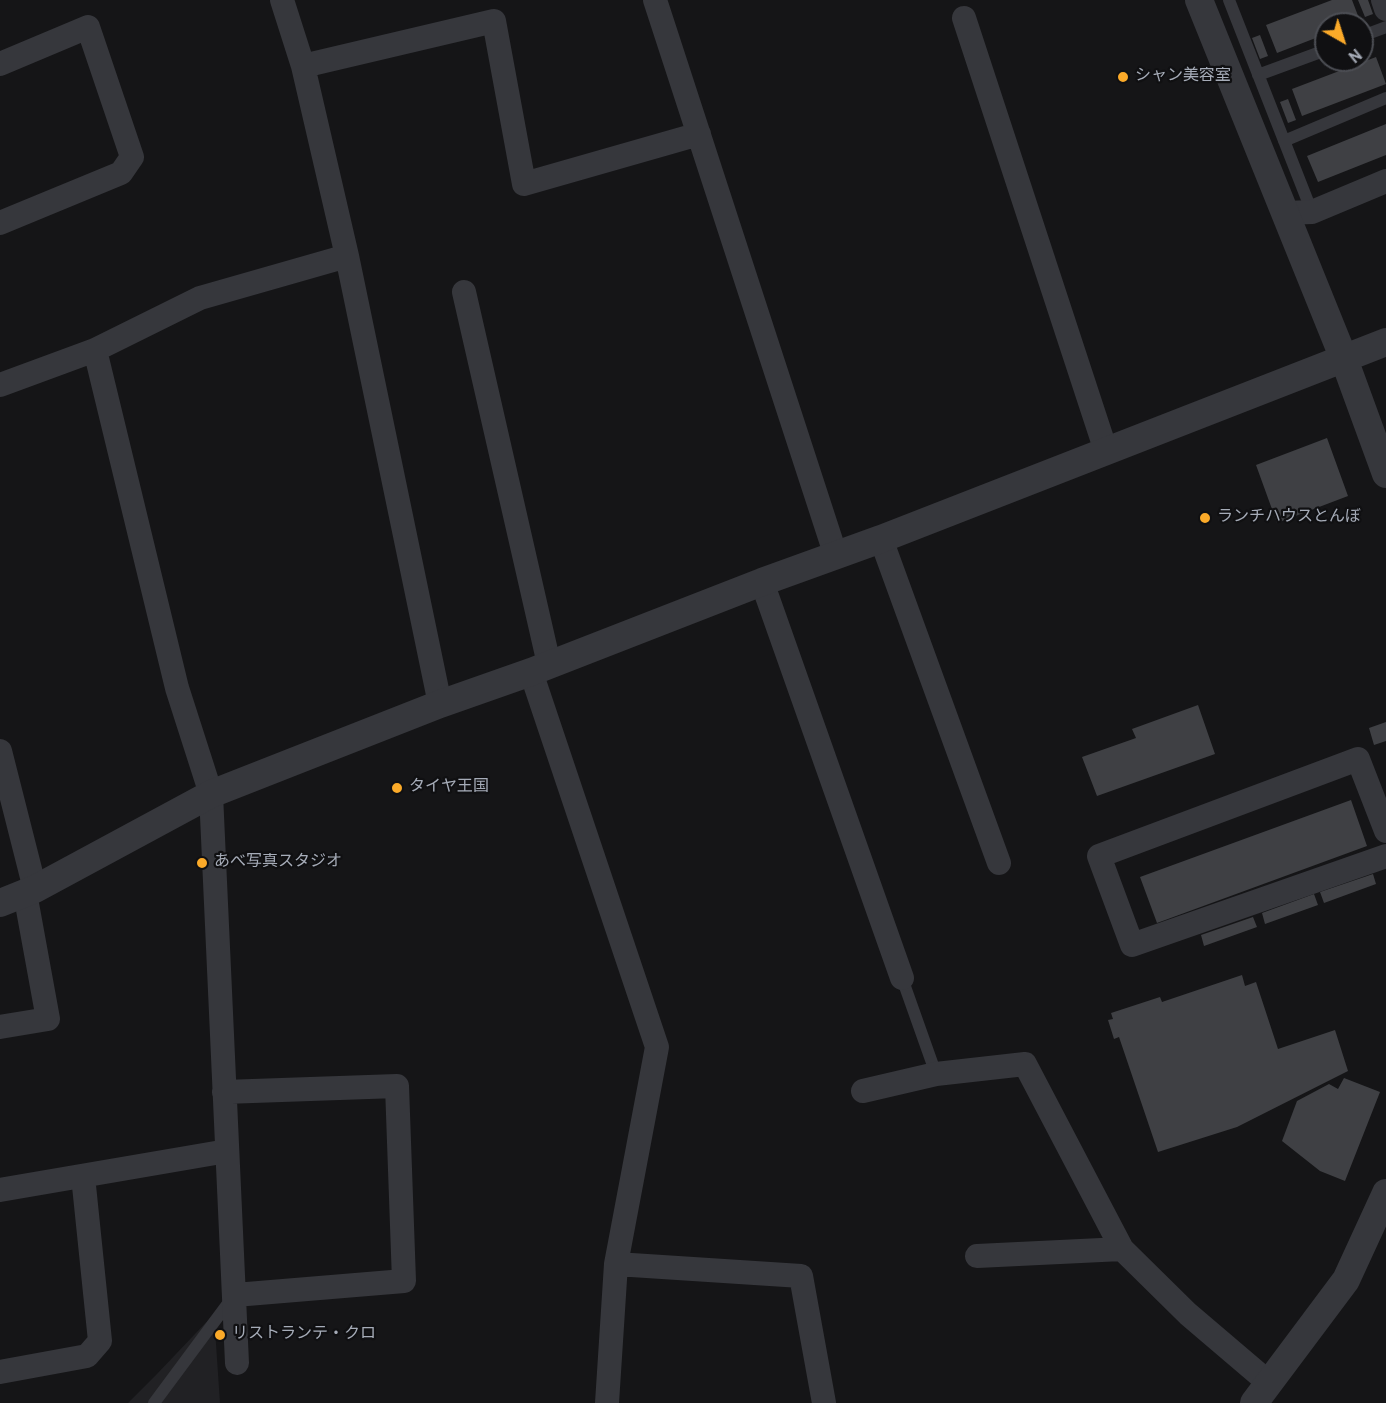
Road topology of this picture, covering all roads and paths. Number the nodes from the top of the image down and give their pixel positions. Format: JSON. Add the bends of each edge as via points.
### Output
{"nodes":[{"id":1,"x":282,"y":0,"type":"edge"},
{"id":2,"x":655,"y":0,"type":"edge"},
{"id":3,"x":1199,"y":0,"type":"edge"},
{"id":4,"x":1229,"y":0,"type":"edge"},
{"id":5,"x":1383,"y":0,"type":"edge"},
{"id":6,"x":1386,"y":9,"type":"edge"},
{"id":7,"x":964,"y":18,"type":"dead end"},
{"id":8,"x":1314,"y":54,"type":"edge"},
{"id":9,"x":0,"y":64,"type":"edge"},
{"id":10,"x":303,"y":66,"type":"junction"},
{"id":11,"x":1258,"y":75,"type":"junction"},
{"id":12,"x":1386,"y":98,"type":"edge"},
{"id":13,"x":699,"y":134,"type":"junction"},
{"id":14,"x":1284,"y":141,"type":"junction"},
{"id":15,"x":1386,"y":181,"type":"edge"},
{"id":16,"x":1299,"y":213,"type":"junction"},
{"id":17,"x":0,"y":223,"type":"edge"},
{"id":18,"x":347,"y":256,"type":"junction"},
{"id":19,"x":464,"y":292,"type":"dead end"},
{"id":20,"x":1386,"y":342,"type":"edge"},
{"id":21,"x":95,"y":350,"type":"junction"},
{"id":22,"x":1344,"y":359,"type":"junction"},
{"id":23,"x":0,"y":385,"type":"edge"},
{"id":24,"x":1106,"y":451,"type":"junction"},
{"id":25,"x":1386,"y":474,"type":"edge"},
{"id":26,"x":881,"y":539,"type":"junction"},
{"id":27,"x":836,"y":556,"type":"junction"},
{"id":28,"x":762,"y":582,"type":"junction"},
{"id":29,"x":540,"y":668,"type":"junction"},
{"id":30,"x":440,"y":704,"type":"junction"},
{"id":31,"x":0,"y":751,"type":"edge"},
{"id":32,"x":211,"y":794,"type":"junction"},
{"id":33,"x":1386,"y":831,"type":"edge"},
{"id":34,"x":1386,"y":856,"type":"edge"},
{"id":35,"x":999,"y":863,"type":"dead end"},
{"id":36,"x":20,"y":895,"type":"edge"},
{"id":37,"x":902,"y":978,"type":"joint"},
{"id":38,"x":0,"y":1027,"type":"edge"},
{"id":39,"x":936,"y":1074,"type":"junction"},
{"id":40,"x":863,"y":1091,"type":"dead end"},
{"id":41,"x":224,"y":1092,"type":"junction"},
{"id":42,"x":227,"y":1151,"type":"junction"},
{"id":43,"x":83,"y":1176,"type":"junction"},
{"id":44,"x":0,"y":1190,"type":"edge"},
{"id":45,"x":1386,"y":1193,"type":"edge"},
{"id":46,"x":1122,"y":1249,"type":"junction"},
{"id":47,"x":977,"y":1256,"type":"dead end"},
{"id":48,"x":616,"y":1264,"type":"junction"},
{"id":49,"x":235,"y":1295,"type":"junction"},
{"id":50,"x":237,"y":1363,"type":"dead end"},
{"id":51,"x":0,"y":1372,"type":"edge"},
{"id":52,"x":1261,"y":1393,"type":"edge"},
{"id":53,"x":154,"y":1403,"type":"edge"},
{"id":54,"x":607,"y":1403,"type":"edge"},
{"id":55,"x":824,"y":1403,"type":"edge"}],
"edges":[{"from":1,"to":10,"type":"street"},
{"from":2,"to":13,"type":"street"},
{"from":3,"to":16,"type":"street"},
{"from":4,"to":11,"type":"lane"},
{"from":5,"to":6,"type":"street"},
{"from":7,"to":24,"type":"street"},
{"from":8,"to":11,"type":"lane"},
{"from":9,"to":17,"type":"street","via":[[88,27],[132,157],[121,173]]},
{"from":10,"to":13,"type":"street","via":[[494,21],[524,184]]},
{"from":10,"to":18,"type":"street"},
{"from":11,"to":14,"type":"lane"},
{"from":12,"to":14,"type":"lane"},
{"from":13,"to":27,"type":"street"},
{"from":14,"to":16,"type":"lane"},
{"from":15,"to":16,"type":"street"},
{"from":16,"to":22,"type":"street"},
{"from":18,"to":21,"type":"street","via":[[200,298]]},
{"from":18,"to":30,"type":"street"},
{"from":19,"to":29,"type":"street"},
{"from":20,"to":22,"type":"street"},
{"from":21,"to":23,"type":"street"},
{"from":21,"to":32,"type":"street","via":[[177,688]]},
{"from":22,"to":24,"type":"street"},
{"from":22,"to":25,"type":"street"},
{"from":24,"to":26,"type":"street"},
{"from":26,"to":27,"type":"street"},
{"from":26,"to":35,"type":"street"},
{"from":27,"to":28,"type":"street"},
{"from":28,"to":29,"type":"street"},
{"from":28,"to":37,"type":"street"},
{"from":29,"to":30,"type":"street"},
{"from":29,"to":48,"type":"street","via":[[657,1047]]},
{"from":30,"to":32,"type":"street"},
{"from":31,"to":36,"type":"street"},
{"from":32,"to":36,"type":"street"},
{"from":32,"to":41,"type":"street"},
{"from":33,"to":34,"type":"street","via":[[1358,759],[1099,856],[1132,945]]},
{"from":36,"to":38,"type":"street","via":[[48,1019]]},
{"from":37,"to":39,"type":"lane"},
{"from":39,"to":40,"type":"street"},
{"from":39,"to":46,"type":"street","via":[[1026,1064]]},
{"from":41,"to":42,"type":"street"},
{"from":41,"to":49,"type":"street","via":[[397,1086],[404,1281]]},
{"from":42,"to":43,"type":"street"},
{"from":42,"to":49,"type":"street"},
{"from":43,"to":44,"type":"street"},
{"from":43,"to":51,"type":"street","via":[[100,1341],[87,1356]]},
{"from":45,"to":52,"type":"street","via":[[1346,1280]]},
{"from":46,"to":47,"type":"street"},
{"from":46,"to":52,"type":"street"},
{"from":48,"to":54,"type":"street"},
{"from":48,"to":55,"type":"street","via":[[801,1276]]},
{"from":49,"to":50,"type":"street"},
{"from":49,"to":53,"type":"lane"}]}
